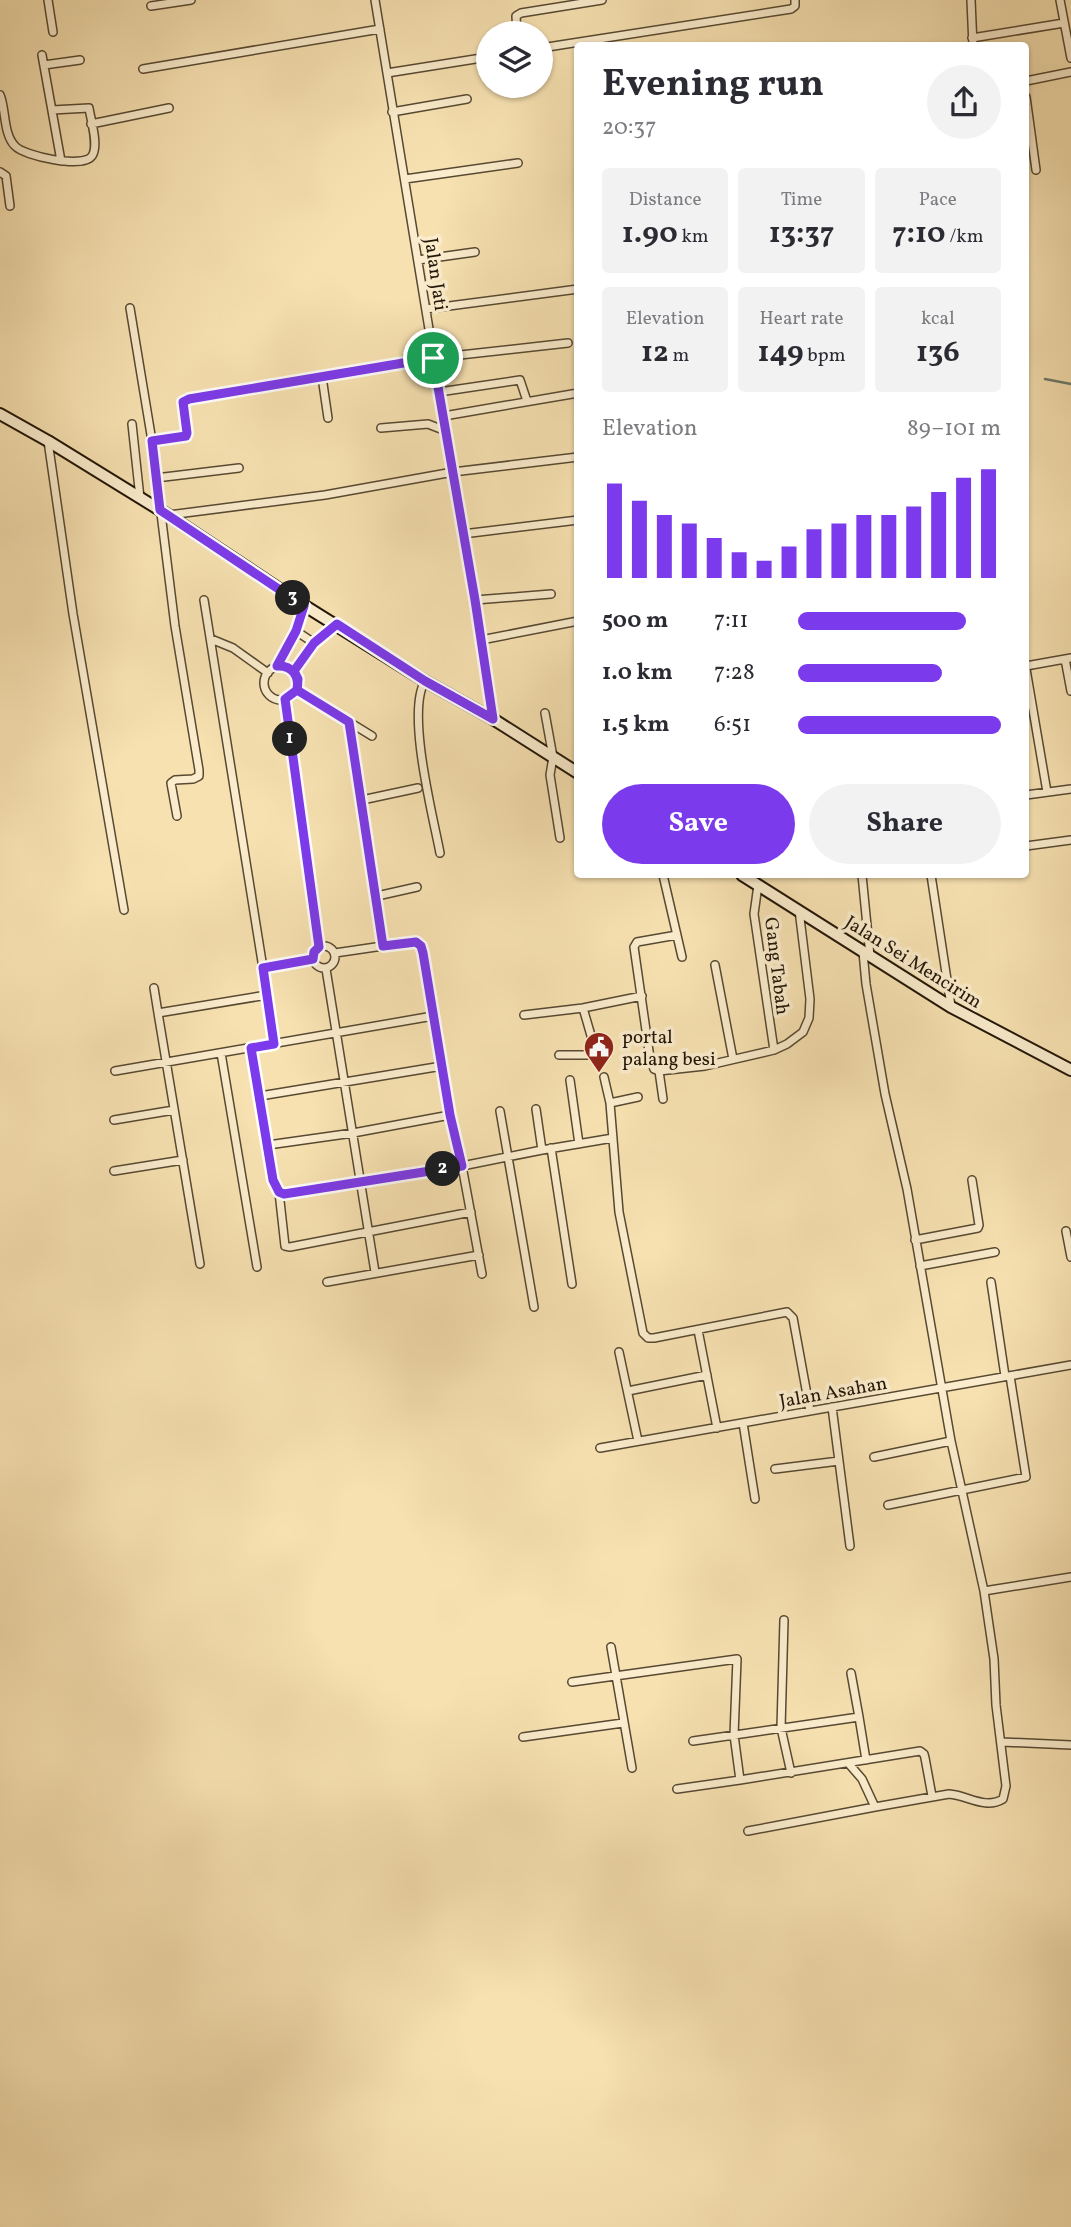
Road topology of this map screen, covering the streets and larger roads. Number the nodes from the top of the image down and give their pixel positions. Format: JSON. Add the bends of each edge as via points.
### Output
{"nodes":[{"id":1,"x":48,"y":0,"type":"edge"},
{"id":2,"x":191,"y":0,"type":"edge"},
{"id":3,"x":375,"y":0,"type":"edge"},
{"id":4,"x":602,"y":0,"type":"edge"},
{"id":5,"x":795,"y":0,"type":"edge"},
{"id":6,"x":971,"y":0,"type":"edge"},
{"id":7,"x":1060,"y":0,"type":"edge"},
{"id":8,"x":151,"y":6,"type":"dead end"},
{"id":9,"x":516,"y":21,"type":"edge"},
{"id":10,"x":1064,"y":23,"type":"junction"},
{"id":11,"x":380,"y":29,"type":"junction"},
{"id":12,"x":53,"y":32,"type":"dead end"},
{"id":13,"x":579,"y":42,"type":"edge"},
{"id":14,"x":973,"y":42,"type":"edge"},
{"id":15,"x":574,"y":43,"type":"edge"},
{"id":16,"x":553,"y":46,"type":"edge"},
{"id":17,"x":42,"y":55,"type":"dead end"},
{"id":18,"x":1071,"y":58,"type":"edge"},
{"id":19,"x":476,"y":59,"type":"edge"},
{"id":20,"x":80,"y":60,"type":"dead end"},
{"id":21,"x":44,"y":65,"type":"junction"},
{"id":22,"x":143,"y":69,"type":"dead end"},
{"id":23,"x":1071,"y":72,"type":"edge"},
{"id":24,"x":387,"y":73,"type":"junction"},
{"id":25,"x":1029,"y":80,"type":"edge"},
{"id":26,"x":0,"y":93,"type":"edge"},
{"id":27,"x":467,"y":99,"type":"dead end"},
{"id":28,"x":169,"y":108,"type":"dead end"},
{"id":29,"x":52,"y":110,"type":"junction"},
{"id":30,"x":392,"y":112,"type":"junction"},
{"id":31,"x":1029,"y":119,"type":"edge"},
{"id":32,"x":91,"y":124,"type":"junction"},
{"id":33,"x":61,"y":161,"type":"junction"},
{"id":34,"x":518,"y":163,"type":"dead end"},
{"id":35,"x":1036,"y":170,"type":"dead end"},
{"id":36,"x":0,"y":172,"type":"edge"},
{"id":37,"x":405,"y":179,"type":"junction"},
{"id":38,"x":4,"y":195,"type":"edge"},
{"id":39,"x":10,"y":206,"type":"dead end"},
{"id":40,"x":475,"y":252,"type":"dead end"},
{"id":41,"x":418,"y":260,"type":"junction"},
{"id":42,"x":574,"y":290,"type":"edge"},
{"id":43,"x":130,"y":308,"type":"dead end"},
{"id":44,"x":426,"y":309,"type":"junction"},
{"id":45,"x":568,"y":343,"type":"dead end"},
{"id":46,"x":433,"y":358,"type":"junction"},
{"id":47,"x":322,"y":377,"type":"junction"},
{"id":48,"x":439,"y":392,"type":"junction"},
{"id":49,"x":574,"y":394,"type":"edge"},
{"id":50,"x":527,"y":401,"type":"junction"},
{"id":51,"x":0,"y":414,"type":"edge"},
{"id":52,"x":444,"y":416,"type":"junction"},
{"id":53,"x":328,"y":418,"type":"dead end"},
{"id":54,"x":132,"y":424,"type":"dead end"},
{"id":55,"x":381,"y":428,"type":"dead end"},
{"id":56,"x":446,"y":431,"type":"junction"},
{"id":57,"x":48,"y":441,"type":"junction"},
{"id":58,"x":152,"y":441,"type":"junction"},
{"id":59,"x":574,"y":457,"type":"edge"},
{"id":60,"x":239,"y":468,"type":"dead end"},
{"id":61,"x":453,"y":472,"type":"junction"},
{"id":62,"x":156,"y":478,"type":"junction"},
{"id":63,"x":140,"y":498,"type":"junction"},
{"id":64,"x":164,"y":513,"type":"junction"},
{"id":65,"x":574,"y":520,"type":"edge"},
{"id":66,"x":463,"y":534,"type":"junction"},
{"id":67,"x":551,"y":594,"type":"dead end"},
{"id":68,"x":204,"y":600,"type":"dead end"},
{"id":69,"x":475,"y":600,"type":"junction"},
{"id":70,"x":304,"y":606,"type":"junction"},
{"id":71,"x":574,"y":622,"type":"edge"},
{"id":72,"x":337,"y":624,"type":"junction"},
{"id":73,"x":296,"y":631,"type":"junction"},
{"id":74,"x":211,"y":639,"type":"junction"},
{"id":75,"x":481,"y":640,"type":"junction"},
{"id":76,"x":314,"y":643,"type":"junction"},
{"id":77,"x":1068,"y":658,"type":"edge"},
{"id":78,"x":277,"y":666,"type":"junction"},
{"id":79,"x":1029,"y":667,"type":"edge"},
{"id":80,"x":294,"y":671,"type":"junction"},
{"id":81,"x":268,"y":673,"type":"junction"},
{"id":82,"x":425,"y":681,"type":"junction"},
{"id":83,"x":1029,"y":686,"type":"edge"},
{"id":84,"x":297,"y":690,"type":"junction"},
{"id":85,"x":1071,"y":691,"type":"edge"},
{"id":86,"x":285,"y":699,"type":"junction"},
{"id":87,"x":545,"y":713,"type":"dead end"},
{"id":88,"x":493,"y":719,"type":"junction"},
{"id":89,"x":349,"y":722,"type":"junction"},
{"id":90,"x":372,"y":736,"type":"dead end"},
{"id":91,"x":553,"y":757,"type":"junction"},
{"id":92,"x":574,"y":770,"type":"edge"},
{"id":93,"x":418,"y":788,"type":"dead end"},
{"id":94,"x":1071,"y":789,"type":"edge"},
{"id":95,"x":1047,"y":792,"type":"junction"},
{"id":96,"x":1029,"y":795,"type":"edge"},
{"id":97,"x":362,"y":800,"type":"junction"},
{"id":98,"x":177,"y":816,"type":"dead end"},
{"id":99,"x":560,"y":838,"type":"dead end"},
{"id":100,"x":1071,"y":840,"type":"edge"},
{"id":101,"x":1029,"y":846,"type":"edge"},
{"id":102,"x":440,"y":853,"type":"dead end"},
{"id":103,"x":664,"y":878,"type":"edge"},
{"id":104,"x":747,"y":878,"type":"edge"},
{"id":105,"x":862,"y":878,"type":"edge"},
{"id":106,"x":931,"y":878,"type":"edge"},
{"id":107,"x":758,"y":885,"type":"junction"},
{"id":108,"x":417,"y":887,"type":"dead end"},
{"id":109,"x":377,"y":896,"type":"junction"},
{"id":110,"x":124,"y":910,"type":"dead end"},
{"id":111,"x":799,"y":910,"type":"junction"},
{"id":112,"x":677,"y":935,"type":"junction"},
{"id":113,"x":383,"y":946,"type":"junction"},
{"id":114,"x":319,"y":947,"type":"junction"},
{"id":115,"x":335,"y":953,"type":"junction"},
{"id":116,"x":867,"y":954,"type":"junction"},
{"id":117,"x":682,"y":957,"type":"dead end"},
{"id":118,"x":313,"y":959,"type":"junction"},
{"id":119,"x":715,"y":965,"type":"dead end"},
{"id":120,"x":263,"y":968,"type":"junction"},
{"id":121,"x":326,"y":969,"type":"junction"},
{"id":122,"x":154,"y":988,"type":"dead end"},
{"id":123,"x":267,"y":995,"type":"junction"},
{"id":124,"x":642,"y":996,"type":"junction"},
{"id":125,"x":951,"y":1007,"type":"junction"},
{"id":126,"x":583,"y":1008,"type":"junction"},
{"id":127,"x":158,"y":1013,"type":"junction"},
{"id":128,"x":524,"y":1015,"type":"dead end"},
{"id":129,"x":433,"y":1016,"type":"junction"},
{"id":130,"x":337,"y":1032,"type":"junction"},
{"id":131,"x":274,"y":1044,"type":"junction"},
{"id":132,"x":251,"y":1048,"type":"junction"},
{"id":133,"x":774,"y":1050,"type":"junction"},
{"id":134,"x":221,"y":1053,"type":"junction"},
{"id":135,"x":559,"y":1055,"type":"dead end"},
{"id":136,"x":733,"y":1059,"type":"junction"},
{"id":137,"x":166,"y":1062,"type":"junction"},
{"id":138,"x":442,"y":1066,"type":"junction"},
{"id":139,"x":1071,"y":1070,"type":"edge"},
{"id":140,"x":115,"y":1071,"type":"dead end"},
{"id":141,"x":659,"y":1071,"type":"junction"},
{"id":142,"x":604,"y":1077,"type":"dead end"},
{"id":143,"x":570,"y":1080,"type":"dead end"},
{"id":144,"x":346,"y":1083,"type":"junction"},
{"id":145,"x":260,"y":1096,"type":"junction"},
{"id":146,"x":638,"y":1097,"type":"dead end"},
{"id":147,"x":663,"y":1098,"type":"dead end"},
{"id":148,"x":610,"y":1103,"type":"junction"},
{"id":149,"x":536,"y":1109,"type":"dead end"},
{"id":150,"x":174,"y":1110,"type":"junction"},
{"id":151,"x":499,"y":1111,"type":"dead end"},
{"id":152,"x":450,"y":1115,"type":"junction"},
{"id":153,"x":114,"y":1120,"type":"dead end"},
{"id":154,"x":353,"y":1133,"type":"junction"},
{"id":155,"x":613,"y":1138,"type":"junction"},
{"id":156,"x":579,"y":1144,"type":"junction"},
{"id":157,"x":268,"y":1145,"type":"junction"},
{"id":158,"x":547,"y":1149,"type":"junction"},
{"id":159,"x":507,"y":1157,"type":"junction"},
{"id":160,"x":183,"y":1160,"type":"junction"},
{"id":161,"x":462,"y":1166,"type":"junction"},
{"id":162,"x":114,"y":1171,"type":"dead end"},
{"id":163,"x":972,"y":1180,"type":"dead end"},
{"id":164,"x":361,"y":1182,"type":"junction"},
{"id":165,"x":279,"y":1192,"type":"junction"},
{"id":166,"x":471,"y":1212,"type":"junction"},
{"id":167,"x":1066,"y":1231,"type":"dead end"},
{"id":168,"x":368,"y":1232,"type":"junction"},
{"id":169,"x":915,"y":1240,"type":"junction"},
{"id":170,"x":995,"y":1252,"type":"dead end"},
{"id":171,"x":479,"y":1255,"type":"junction"},
{"id":172,"x":1071,"y":1257,"type":"edge"},
{"id":173,"x":200,"y":1264,"type":"dead end"},
{"id":174,"x":920,"y":1266,"type":"junction"},
{"id":175,"x":257,"y":1267,"type":"dead end"},
{"id":176,"x":375,"y":1272,"type":"junction"},
{"id":177,"x":482,"y":1274,"type":"dead end"},
{"id":178,"x":327,"y":1282,"type":"dead end"},
{"id":179,"x":991,"y":1282,"type":"dead end"},
{"id":180,"x":572,"y":1284,"type":"dead end"},
{"id":181,"x":534,"y":1307,"type":"dead end"},
{"id":182,"x":698,"y":1330,"type":"junction"},
{"id":183,"x":619,"y":1352,"type":"dead end"},
{"id":184,"x":1071,"y":1365,"type":"edge"},
{"id":185,"x":707,"y":1375,"type":"junction"},
{"id":186,"x":1007,"y":1376,"type":"junction"},
{"id":187,"x":942,"y":1387,"type":"junction"},
{"id":188,"x":628,"y":1391,"type":"junction"},
{"id":189,"x":832,"y":1407,"type":"junction"},
{"id":190,"x":810,"y":1411,"type":"junction"},
{"id":191,"x":743,"y":1423,"type":"junction"},
{"id":192,"x":716,"y":1428,"type":"junction"},
{"id":193,"x":638,"y":1441,"type":"junction"},
{"id":194,"x":951,"y":1441,"type":"junction"},
{"id":195,"x":600,"y":1448,"type":"dead end"},
{"id":196,"x":874,"y":1457,"type":"dead end"},
{"id":197,"x":839,"y":1461,"type":"junction"},
{"id":198,"x":775,"y":1469,"type":"dead end"},
{"id":199,"x":962,"y":1489,"type":"junction"},
{"id":200,"x":755,"y":1500,"type":"dead end"},
{"id":201,"x":888,"y":1505,"type":"dead end"},
{"id":202,"x":849,"y":1546,"type":"dead end"},
{"id":203,"x":1071,"y":1577,"type":"edge"},
{"id":204,"x":984,"y":1591,"type":"junction"},
{"id":205,"x":784,"y":1620,"type":"dead end"},
{"id":206,"x":611,"y":1647,"type":"dead end"},
{"id":207,"x":851,"y":1673,"type":"dead end"},
{"id":208,"x":615,"y":1676,"type":"junction"},
{"id":209,"x":572,"y":1682,"type":"dead end"},
{"id":210,"x":859,"y":1717,"type":"junction"},
{"id":211,"x":623,"y":1723,"type":"junction"},
{"id":212,"x":781,"y":1728,"type":"junction"},
{"id":213,"x":734,"y":1735,"type":"junction"},
{"id":214,"x":523,"y":1737,"type":"dead end"},
{"id":215,"x":693,"y":1741,"type":"dead end"},
{"id":216,"x":1002,"y":1742,"type":"junction"},
{"id":217,"x":1071,"y":1745,"type":"edge"},
{"id":218,"x":866,"y":1760,"type":"junction"},
{"id":219,"x":849,"y":1764,"type":"junction"},
{"id":220,"x":632,"y":1768,"type":"dead end"},
{"id":221,"x":791,"y":1773,"type":"junction"},
{"id":222,"x":740,"y":1780,"type":"junction"},
{"id":223,"x":677,"y":1789,"type":"dead end"},
{"id":224,"x":932,"y":1796,"type":"junction"},
{"id":225,"x":875,"y":1807,"type":"junction"},
{"id":226,"x":748,"y":1831,"type":"dead end"}],
"edges":[{"from":1,"to":12,"type":"street"},
{"from":2,"to":8,"type":"street"},
{"from":3,"to":11,"type":"street","name":"Jalan Jati"},
{"from":4,"to":9,"type":"street","via":[[521,13]]},
{"from":5,"to":13,"type":"street","via":[[791,9]]},
{"from":6,"to":14,"type":"street"},
{"from":7,"to":10,"type":"street"},
{"from":10,"to":14,"type":"street"},
{"from":10,"to":18,"type":"street"},
{"from":11,"to":22,"type":"street"},
{"from":11,"to":24,"type":"street","name":"Jalan Jati"},
{"from":15,"to":16,"type":"street"},
{"from":17,"to":21,"type":"street"},
{"from":19,"to":24,"type":"street"},
{"from":20,"to":21,"type":"street"},
{"from":21,"to":29,"type":"street"},
{"from":23,"to":25,"type":"street"},
{"from":24,"to":30,"type":"street","name":"Jalan Jati"},
{"from":26,"to":33,"type":"street","via":[[10,141],[16,148]]},
{"from":27,"to":30,"type":"street"},
{"from":28,"to":32,"type":"street"},
{"from":29,"to":32,"type":"street","via":[[89,108]]},
{"from":29,"to":33,"type":"street"},
{"from":30,"to":37,"type":"street","name":"Jalan Jati"},
{"from":31,"to":35,"type":"street"},
{"from":32,"to":33,"type":"street","via":[[94,154],[90,159]]},
{"from":34,"to":37,"type":"street"},
{"from":36,"to":38,"type":"street","via":[[6,176]]},
{"from":37,"to":41,"type":"street","name":"Jalan Jati"},
{"from":38,"to":39,"type":"street"},
{"from":40,"to":41,"type":"street"},
{"from":41,"to":44,"type":"street","name":"Jalan Jati"},
{"from":42,"to":44,"type":"street"},
{"from":43,"to":58,"type":"street"},
{"from":44,"to":46,"type":"street","name":"Jalan Jati"},
{"from":45,"to":46,"type":"street"},
{"from":46,"to":47,"type":"street"},
{"from":46,"to":48,"type":"street","name":"Jalan Jati"},
{"from":47,"to":53,"type":"street"},
{"from":47,"to":58,"type":"street","via":[[189,399],[183,402],[186,436]]},
{"from":48,"to":50,"type":"street","via":[[520,380]]},
{"from":48,"to":52,"type":"street","name":"Jalan Jati"},
{"from":49,"to":50,"type":"street"},
{"from":50,"to":52,"type":"street"},
{"from":51,"to":57,"type":"street"},
{"from":52,"to":56,"type":"street","name":"Jalan Jati"},
{"from":54,"to":63,"type":"street"},
{"from":55,"to":56,"type":"street","via":[[428,424]]},
{"from":56,"to":61,"type":"street","name":"Jalan Jati"},
{"from":57,"to":63,"type":"street"},
{"from":57,"to":110,"type":"street"},
{"from":58,"to":62,"type":"street"},
{"from":59,"to":61,"type":"street"},
{"from":60,"to":62,"type":"street"},
{"from":61,"to":64,"type":"street","via":[[325,495]]},
{"from":61,"to":66,"type":"street","name":"Jalan Jati"},
{"from":62,"to":64,"type":"street"},
{"from":63,"to":64,"type":"street"},
{"from":64,"to":70,"type":"street"},
{"from":64,"to":98,"type":"street","via":[[175,626],[199,770],[193,779],[171,783]]},
{"from":65,"to":66,"type":"street"},
{"from":66,"to":69,"type":"street","name":"Jalan Jati"},
{"from":67,"to":69,"type":"street"},
{"from":68,"to":74,"type":"street"},
{"from":69,"to":75,"type":"street","name":"Jalan Jati"},
{"from":70,"to":72,"type":"street"},
{"from":70,"to":73,"type":"street"},
{"from":71,"to":75,"type":"street"},
{"from":72,"to":76,"type":"street"},
{"from":72,"to":82,"type":"street"},
{"from":73,"to":76,"type":"street"},
{"from":73,"to":78,"type":"street"},
{"from":74,"to":81,"type":"street","via":[[233,648]]},
{"from":74,"to":120,"type":"street"},
{"from":75,"to":88,"type":"street","name":"Jalan Jati"},
{"from":76,"to":80,"type":"street"},
{"from":77,"to":79,"type":"street"},
{"from":77,"to":85,"type":"street"},
{"from":78,"to":80,"type":"street"},
{"from":78,"to":81,"type":"street"},
{"from":80,"to":84,"type":"street"},
{"from":81,"to":86,"type":"street","via":[[266,689],[274,698]]},
{"from":82,"to":88,"type":"street"},
{"from":82,"to":102,"type":"street","via":[[418,722]]},
{"from":83,"to":95,"type":"street"},
{"from":84,"to":86,"type":"street"},
{"from":84,"to":89,"type":"street"},
{"from":86,"to":114,"type":"street"},
{"from":87,"to":91,"type":"street"},
{"from":88,"to":91,"type":"street"},
{"from":89,"to":90,"type":"street"},
{"from":89,"to":97,"type":"street"},
{"from":91,"to":92,"type":"street"},
{"from":91,"to":99,"type":"street","via":[[550,775]]},
{"from":93,"to":97,"type":"street"},
{"from":94,"to":95,"type":"street"},
{"from":95,"to":96,"type":"street"},
{"from":97,"to":109,"type":"street"},
{"from":100,"to":101,"type":"street"},
{"from":103,"to":112,"type":"street"},
{"from":104,"to":107,"type":"street","name":"Jalan Sei Mencirim"},
{"from":105,"to":116,"type":"street"},
{"from":106,"to":125,"type":"street"},
{"from":107,"to":111,"type":"street","name":"Jalan Sei Mencirim"},
{"from":107,"to":133,"type":"street","name":"Gang Tabah","via":[[754,914]]},
{"from":108,"to":109,"type":"street"},
{"from":109,"to":113,"type":"street"},
{"from":111,"to":116,"type":"street","name":"Jalan Sei Mencirim"},
{"from":111,"to":133,"type":"street","via":[[809,1018],[798,1037]]},
{"from":112,"to":117,"type":"street"},
{"from":112,"to":124,"type":"street","via":[[635,944]]},
{"from":113,"to":115,"type":"street"},
{"from":113,"to":129,"type":"street","via":[[410,942],[421,946]]},
{"from":114,"to":115,"type":"street","via":[[327,946]]},
{"from":114,"to":118,"type":"street"},
{"from":115,"to":121,"type":"street","via":[[334,964]]},
{"from":116,"to":125,"type":"street","name":"Jalan Sei Mencirim"},
{"from":116,"to":169,"type":"street","via":[[866,984]]},
{"from":118,"to":120,"type":"street"},
{"from":118,"to":121,"type":"street"},
{"from":119,"to":136,"type":"street"},
{"from":120,"to":123,"type":"street"},
{"from":121,"to":130,"type":"street"},
{"from":122,"to":127,"type":"street"},
{"from":123,"to":127,"type":"street"},
{"from":123,"to":131,"type":"street"},
{"from":124,"to":126,"type":"street"},
{"from":124,"to":141,"type":"street","via":[[650,1058]]},
{"from":125,"to":139,"type":"street","name":"Jalan Sei Mencirim"},
{"from":126,"to":128,"type":"street"},
{"from":126,"to":135,"type":"street","via":[[594,1055]]},
{"from":127,"to":137,"type":"street"},
{"from":129,"to":130,"type":"street"},
{"from":129,"to":138,"type":"street"},
{"from":130,"to":131,"type":"street"},
{"from":130,"to":144,"type":"street"},
{"from":131,"to":132,"type":"street"},
{"from":132,"to":134,"type":"street"},
{"from":132,"to":145,"type":"street"},
{"from":133,"to":136,"type":"street"},
{"from":134,"to":137,"type":"street"},
{"from":134,"to":175,"type":"street"},
{"from":136,"to":141,"type":"street"},
{"from":137,"to":140,"type":"street"},
{"from":137,"to":150,"type":"street"},
{"from":138,"to":144,"type":"street"},
{"from":138,"to":152,"type":"street"},
{"from":141,"to":147,"type":"street"},
{"from":142,"to":148,"type":"street"},
{"from":143,"to":156,"type":"street"},
{"from":144,"to":145,"type":"street"},
{"from":144,"to":154,"type":"street"},
{"from":145,"to":157,"type":"street"},
{"from":146,"to":148,"type":"street"},
{"from":148,"to":155,"type":"street"},
{"from":149,"to":158,"type":"street"},
{"from":150,"to":153,"type":"street"},
{"from":150,"to":160,"type":"street"},
{"from":151,"to":159,"type":"street"},
{"from":152,"to":154,"type":"street"},
{"from":152,"to":161,"type":"street"},
{"from":154,"to":157,"type":"street"},
{"from":154,"to":164,"type":"street"},
{"from":155,"to":156,"type":"street"},
{"from":155,"to":182,"type":"street","via":[[620,1212],[643,1333],[653,1338]]},
{"from":156,"to":158,"type":"street"},
{"from":157,"to":165,"type":"street"},
{"from":158,"to":159,"type":"street"},
{"from":158,"to":180,"type":"street"},
{"from":159,"to":161,"type":"street"},
{"from":159,"to":181,"type":"street"},
{"from":160,"to":162,"type":"street"},
{"from":160,"to":173,"type":"street"},
{"from":161,"to":164,"type":"street"},
{"from":161,"to":166,"type":"street"},
{"from":163,"to":169,"type":"street","via":[[978,1228]]},
{"from":164,"to":165,"type":"street"},
{"from":164,"to":168,"type":"street"},
{"from":165,"to":168,"type":"street","via":[[287,1248]]},
{"from":166,"to":168,"type":"street"},
{"from":166,"to":171,"type":"street"},
{"from":167,"to":172,"type":"street"},
{"from":168,"to":176,"type":"street"},
{"from":169,"to":174,"type":"street"},
{"from":170,"to":174,"type":"street"},
{"from":171,"to":176,"type":"street"},
{"from":171,"to":177,"type":"street"},
{"from":174,"to":187,"type":"street"},
{"from":176,"to":178,"type":"street"},
{"from":179,"to":186,"type":"street"},
{"from":182,"to":185,"type":"street"},
{"from":182,"to":190,"type":"street","via":[[780,1312],[790,1314]]},
{"from":183,"to":188,"type":"street"},
{"from":184,"to":186,"type":"street","name":"Jalan Asahan"},
{"from":185,"to":188,"type":"street"},
{"from":185,"to":192,"type":"street"},
{"from":186,"to":187,"type":"street","name":"Jalan Asahan"},
{"from":186,"to":199,"type":"street","via":[[1027,1476]]},
{"from":187,"to":189,"type":"street","name":"Jalan Asahan"},
{"from":187,"to":194,"type":"street"},
{"from":188,"to":193,"type":"street"},
{"from":189,"to":190,"type":"street","name":"Jalan Asahan"},
{"from":189,"to":197,"type":"street"},
{"from":190,"to":191,"type":"street","name":"Jalan Asahan"},
{"from":191,"to":192,"type":"street","name":"Jalan Asahan"},
{"from":191,"to":200,"type":"street"},
{"from":192,"to":193,"type":"street","name":"Jalan Asahan"},
{"from":193,"to":195,"type":"street","name":"Jalan Asahan"},
{"from":194,"to":196,"type":"street"},
{"from":194,"to":199,"type":"street"},
{"from":197,"to":198,"type":"street"},
{"from":197,"to":202,"type":"street"},
{"from":199,"to":201,"type":"street"},
{"from":199,"to":204,"type":"street"},
{"from":203,"to":204,"type":"street"},
{"from":204,"to":216,"type":"street"},
{"from":205,"to":212,"type":"street"},
{"from":206,"to":208,"type":"street"},
{"from":207,"to":210,"type":"street"},
{"from":208,"to":209,"type":"street"},
{"from":208,"to":211,"type":"street"},
{"from":208,"to":213,"type":"street","via":[[737,1659]]},
{"from":210,"to":212,"type":"street"},
{"from":210,"to":218,"type":"street"},
{"from":211,"to":214,"type":"street"},
{"from":211,"to":220,"type":"street"},
{"from":212,"to":213,"type":"street"},
{"from":212,"to":221,"type":"street"},
{"from":213,"to":215,"type":"street"},
{"from":213,"to":222,"type":"street"},
{"from":216,"to":217,"type":"street"},
{"from":216,"to":224,"type":"street","via":[[1003,1799],[993,1803],[955,1794]]},
{"from":218,"to":219,"type":"street"},
{"from":218,"to":224,"type":"street","via":[[922,1752]]},
{"from":219,"to":221,"type":"street"},
{"from":219,"to":225,"type":"street"},
{"from":221,"to":222,"type":"street"},
{"from":222,"to":223,"type":"street"},
{"from":224,"to":225,"type":"street"},
{"from":225,"to":226,"type":"street"}]}
